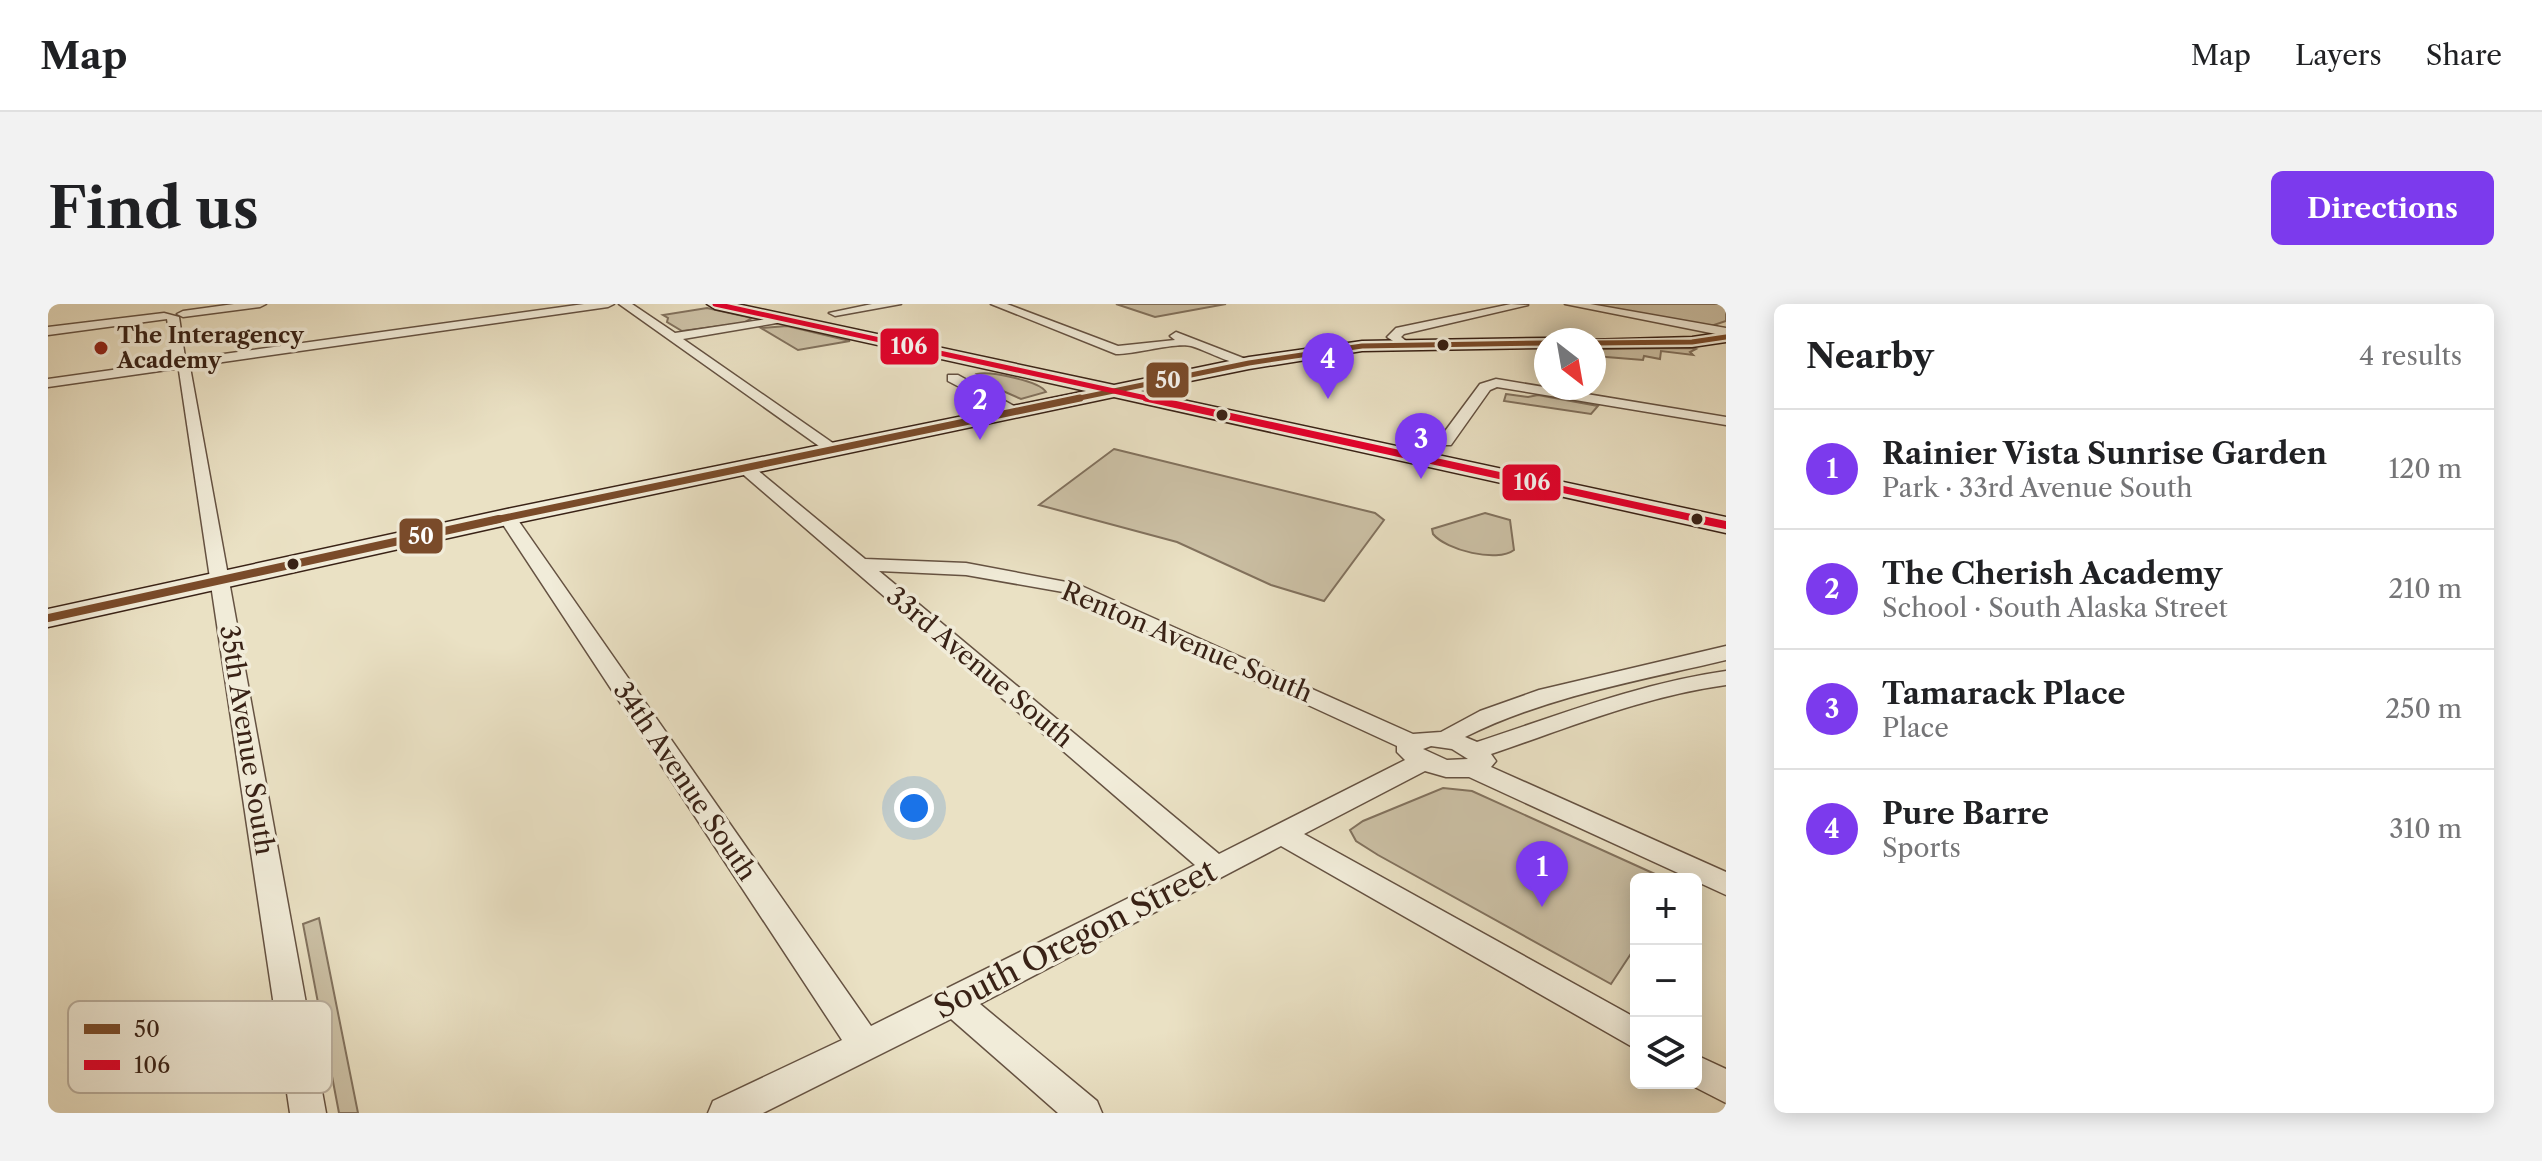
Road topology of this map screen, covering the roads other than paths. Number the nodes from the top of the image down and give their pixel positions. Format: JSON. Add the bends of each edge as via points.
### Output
{"nodes":[{"id":1,"x":260,"y":304,"type":"edge"},
{"id":2,"x":597,"y":304,"type":"edge"},
{"id":3,"x":608,"y":304,"type":"edge"},
{"id":4,"x":625,"y":304,"type":"edge"},
{"id":5,"x":715,"y":304,"type":"edge"},
{"id":6,"x":791,"y":304,"type":"edge"},
{"id":7,"x":895,"y":304,"type":"edge"},
{"id":8,"x":997,"y":304,"type":"edge"},
{"id":9,"x":1571,"y":304,"type":"edge"},
{"id":10,"x":1522,"y":305,"type":"edge"},
{"id":11,"x":173,"y":313,"type":"edge"},
{"id":12,"x":835,"y":313,"type":"junction"},
{"id":13,"x":777,"y":319,"type":"junction"},
{"id":14,"x":48,"y":331,"type":"edge"},
{"id":15,"x":1167,"y":332,"type":"dead end"},
{"id":16,"x":1726,"y":335,"type":"edge"},
{"id":17,"x":672,"y":337,"type":"junction"},
{"id":18,"x":1188,"y":341,"type":"junction"},
{"id":19,"x":1534,"y":343,"type":"edge"},
{"id":20,"x":1606,"y":343,"type":"edge"},
{"id":21,"x":1404,"y":344,"type":"junction"},
{"id":22,"x":1049,"y":358,"type":"dead end"},
{"id":23,"x":1249,"y":363,"type":"junction"},
{"id":24,"x":182,"y":364,"type":"junction"},
{"id":25,"x":953,"y":378,"type":"dead end"},
{"id":26,"x":1110,"y":381,"type":"junction"},
{"id":27,"x":1159,"y":381,"type":"junction"},
{"id":28,"x":48,"y":383,"type":"edge"},
{"id":29,"x":1016,"y":411,"type":"junction"},
{"id":30,"x":1726,"y":421,"type":"edge"},
{"id":31,"x":1445,"y":442,"type":"junction"},
{"id":32,"x":832,"y":448,"type":"junction"},
{"id":33,"x":744,"y":467,"type":"junction"},
{"id":34,"x":1648,"y":484,"type":"dead end"},
{"id":35,"x":507,"y":517,"type":"junction"},
{"id":36,"x":1726,"y":525,"type":"edge"},
{"id":37,"x":859,"y":565,"type":"junction"},
{"id":38,"x":219,"y":580,"type":"junction"},
{"id":39,"x":48,"y":618,"type":"edge"},
{"id":40,"x":1719,"y":661,"type":"edge"},
{"id":41,"x":1726,"y":678,"type":"edge"},
{"id":42,"x":1448,"y":741,"type":"junction"},
{"id":43,"x":1416,"y":752,"type":"junction"},
{"id":44,"x":1474,"y":759,"type":"junction"},
{"id":45,"x":1282,"y":834,"type":"junction"},
{"id":46,"x":1216,"y":867,"type":"junction"},
{"id":47,"x":1726,"y":884,"type":"edge"},
{"id":48,"x":289,"y":1001,"type":"edge"},
{"id":49,"x":954,"y":1002,"type":"junction"},
{"id":50,"x":1630,"y":1032,"type":"edge"},
{"id":51,"x":864,"y":1045,"type":"junction"},
{"id":52,"x":1702,"y":1073,"type":"edge"},
{"id":53,"x":1726,"y":1087,"type":"edge"},
{"id":54,"x":305,"y":1093,"type":"edge"},
{"id":55,"x":308,"y":1113,"type":"edge"},
{"id":56,"x":726,"y":1113,"type":"edge"},
{"id":57,"x":1084,"y":1113,"type":"edge"}],
"edges":[{"from":1,"to":11,"type":"street"},
{"from":2,"to":3,"type":"street"},
{"from":2,"to":24,"type":"street"},
{"from":4,"to":17,"type":"street"},
{"from":5,"to":13,"type":"main road"},
{"from":6,"to":12,"type":"main road"},
{"from":7,"to":12,"type":"street"},
{"from":8,"to":18,"type":"street","via":[[1116,350]]},
{"from":9,"to":16,"type":"street"},
{"from":10,"to":21,"type":"street","via":[[1400,331],[1393,337]]},
{"from":11,"to":14,"type":"street"},
{"from":11,"to":24,"type":"street","name":"35th Avenue South"},
{"from":12,"to":22,"type":"main road"},
{"from":13,"to":17,"type":"street"},
{"from":13,"to":26,"type":"main road"},
{"from":15,"to":18,"type":"street"},
{"from":16,"to":20,"type":"main road","via":[[1692,342]]},
{"from":17,"to":32,"type":"street"},
{"from":18,"to":23,"type":"street"},
{"from":19,"to":21,"type":"main road"},
{"from":21,"to":23,"type":"main road"},
{"from":23,"to":27,"type":"main road"},
{"from":24,"to":28,"type":"street"},
{"from":24,"to":38,"type":"street","name":"35th Avenue South"},
{"from":25,"to":29,"type":"street"},
{"from":26,"to":27,"type":"main road"},
{"from":26,"to":29,"type":"main road"},
{"from":26,"to":36,"type":"main road"},
{"from":27,"to":31,"type":"main road"},
{"from":29,"to":32,"type":"main road"},
{"from":30,"to":31,"type":"street","via":[[1496,383],[1485,387]]},
{"from":31,"to":34,"type":"main road"},
{"from":32,"to":33,"type":"main road"},
{"from":33,"to":35,"type":"main road"},
{"from":33,"to":37,"type":"street","name":"33rd Avenue South"},
{"from":35,"to":38,"type":"main road"},
{"from":35,"to":51,"type":"street","name":"34th Avenue South"},
{"from":37,"to":43,"type":"street","name":"Renton Avenue South","via":[[934,564],[1070,588]]},
{"from":37,"to":46,"type":"street","name":"33rd Avenue South"},
{"from":38,"to":39,"type":"main road"},
{"from":38,"to":48,"type":"street","name":"35th Avenue South"},
{"from":40,"to":42,"type":"street","via":[[1547,695],[1489,716]]},
{"from":41,"to":44,"type":"street","via":[[1647,695]]},
{"from":42,"to":43,"type":"street","via":[[1431,738]]},
{"from":42,"to":44,"type":"street"},
{"from":43,"to":44,"type":"street"},
{"from":43,"to":45,"type":"street","name":"South Oregon Street"},
{"from":44,"to":47,"type":"street"},
{"from":45,"to":46,"type":"street","name":"South Oregon Street"},
{"from":45,"to":50,"type":"street"},
{"from":46,"to":49,"type":"street","name":"South Oregon Street"},
{"from":49,"to":51,"type":"street","name":"South Oregon Street"},
{"from":49,"to":57,"type":"street"},
{"from":51,"to":56,"type":"street","name":"South Oregon Street"},
{"from":52,"to":53,"type":"street"},
{"from":54,"to":55,"type":"street","name":"35th Avenue South"}]}
